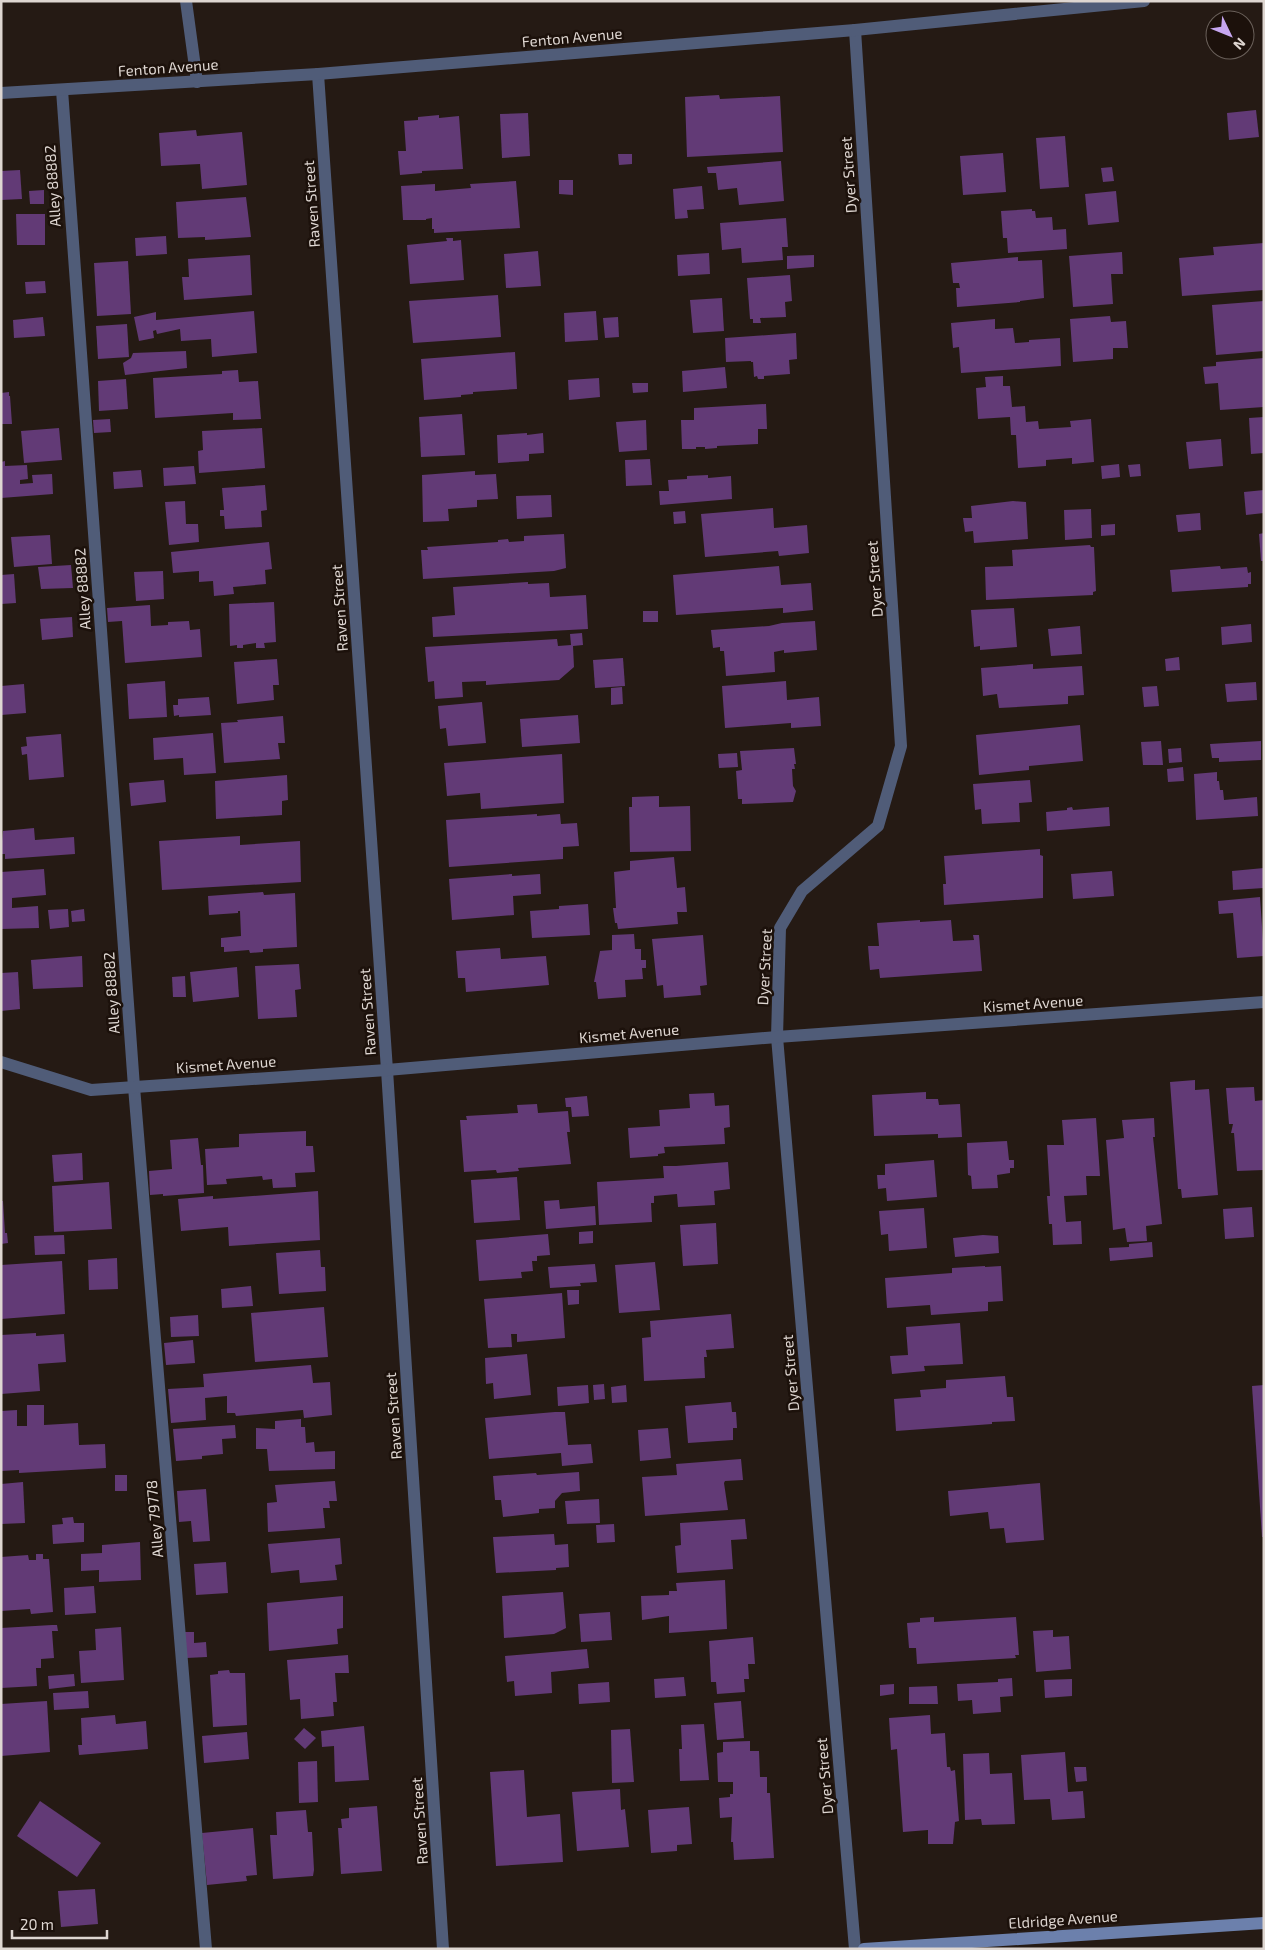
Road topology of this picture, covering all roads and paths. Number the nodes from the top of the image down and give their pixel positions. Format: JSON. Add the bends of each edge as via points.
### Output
{"nodes":[{"id":1,"x":186,"y":1,"type":"edge"},
{"id":2,"x":1144,"y":1,"type":"edge"},
{"id":3,"x":855,"y":30,"type":"junction"},
{"id":4,"x":318,"y":74,"type":"junction"},
{"id":5,"x":197,"y":82,"type":"junction"},
{"id":6,"x":62,"y":90,"type":"junction"},
{"id":7,"x":1,"y":94,"type":"edge"},
{"id":8,"x":1264,"y":1002,"type":"edge"},
{"id":9,"x":777,"y":1037,"type":"junction"},
{"id":10,"x":1,"y":1062,"type":"edge"},
{"id":11,"x":387,"y":1070,"type":"junction"},
{"id":12,"x":134,"y":1087,"type":"junction"},
{"id":13,"x":1264,"y":1923,"type":"edge"},
{"id":14,"x":206,"y":1949,"type":"edge"},
{"id":15,"x":443,"y":1949,"type":"edge"},
{"id":16,"x":855,"y":1949,"type":"edge"},
{"id":17,"x":864,"y":1949,"type":"edge"}],
"edges":[{"from":1,"to":5,"type":"street"},
{"from":2,"to":3,"type":"street","name":"Fenton Avenue"},
{"from":3,"to":4,"type":"street","name":"Fenton Avenue"},
{"from":3,"to":9,"type":"street","name":"Dyer Street","via":[[901,746],[878,826],[802,891],[780,928]]},
{"from":4,"to":5,"type":"street","name":"Fenton Avenue"},
{"from":4,"to":11,"type":"street","name":"Raven Street"},
{"from":5,"to":6,"type":"street","name":"Fenton Avenue"},
{"from":6,"to":7,"type":"street","name":"Fenton Avenue"},
{"from":6,"to":12,"type":"street","name":"Alley 88882"},
{"from":8,"to":9,"type":"street","name":"Kismet Avenue"},
{"from":9,"to":11,"type":"street","name":"Kismet Avenue"},
{"from":9,"to":16,"type":"street","name":"Dyer Street"},
{"from":10,"to":12,"type":"street","name":"Kismet Avenue","via":[[91,1090]]},
{"from":11,"to":12,"type":"street","name":"Kismet Avenue"},
{"from":11,"to":15,"type":"street","name":"Raven Street"},
{"from":12,"to":14,"type":"street","name":"Alley 79778"},
{"from":13,"to":17,"type":"street","name":"Eldridge Avenue"}]}
